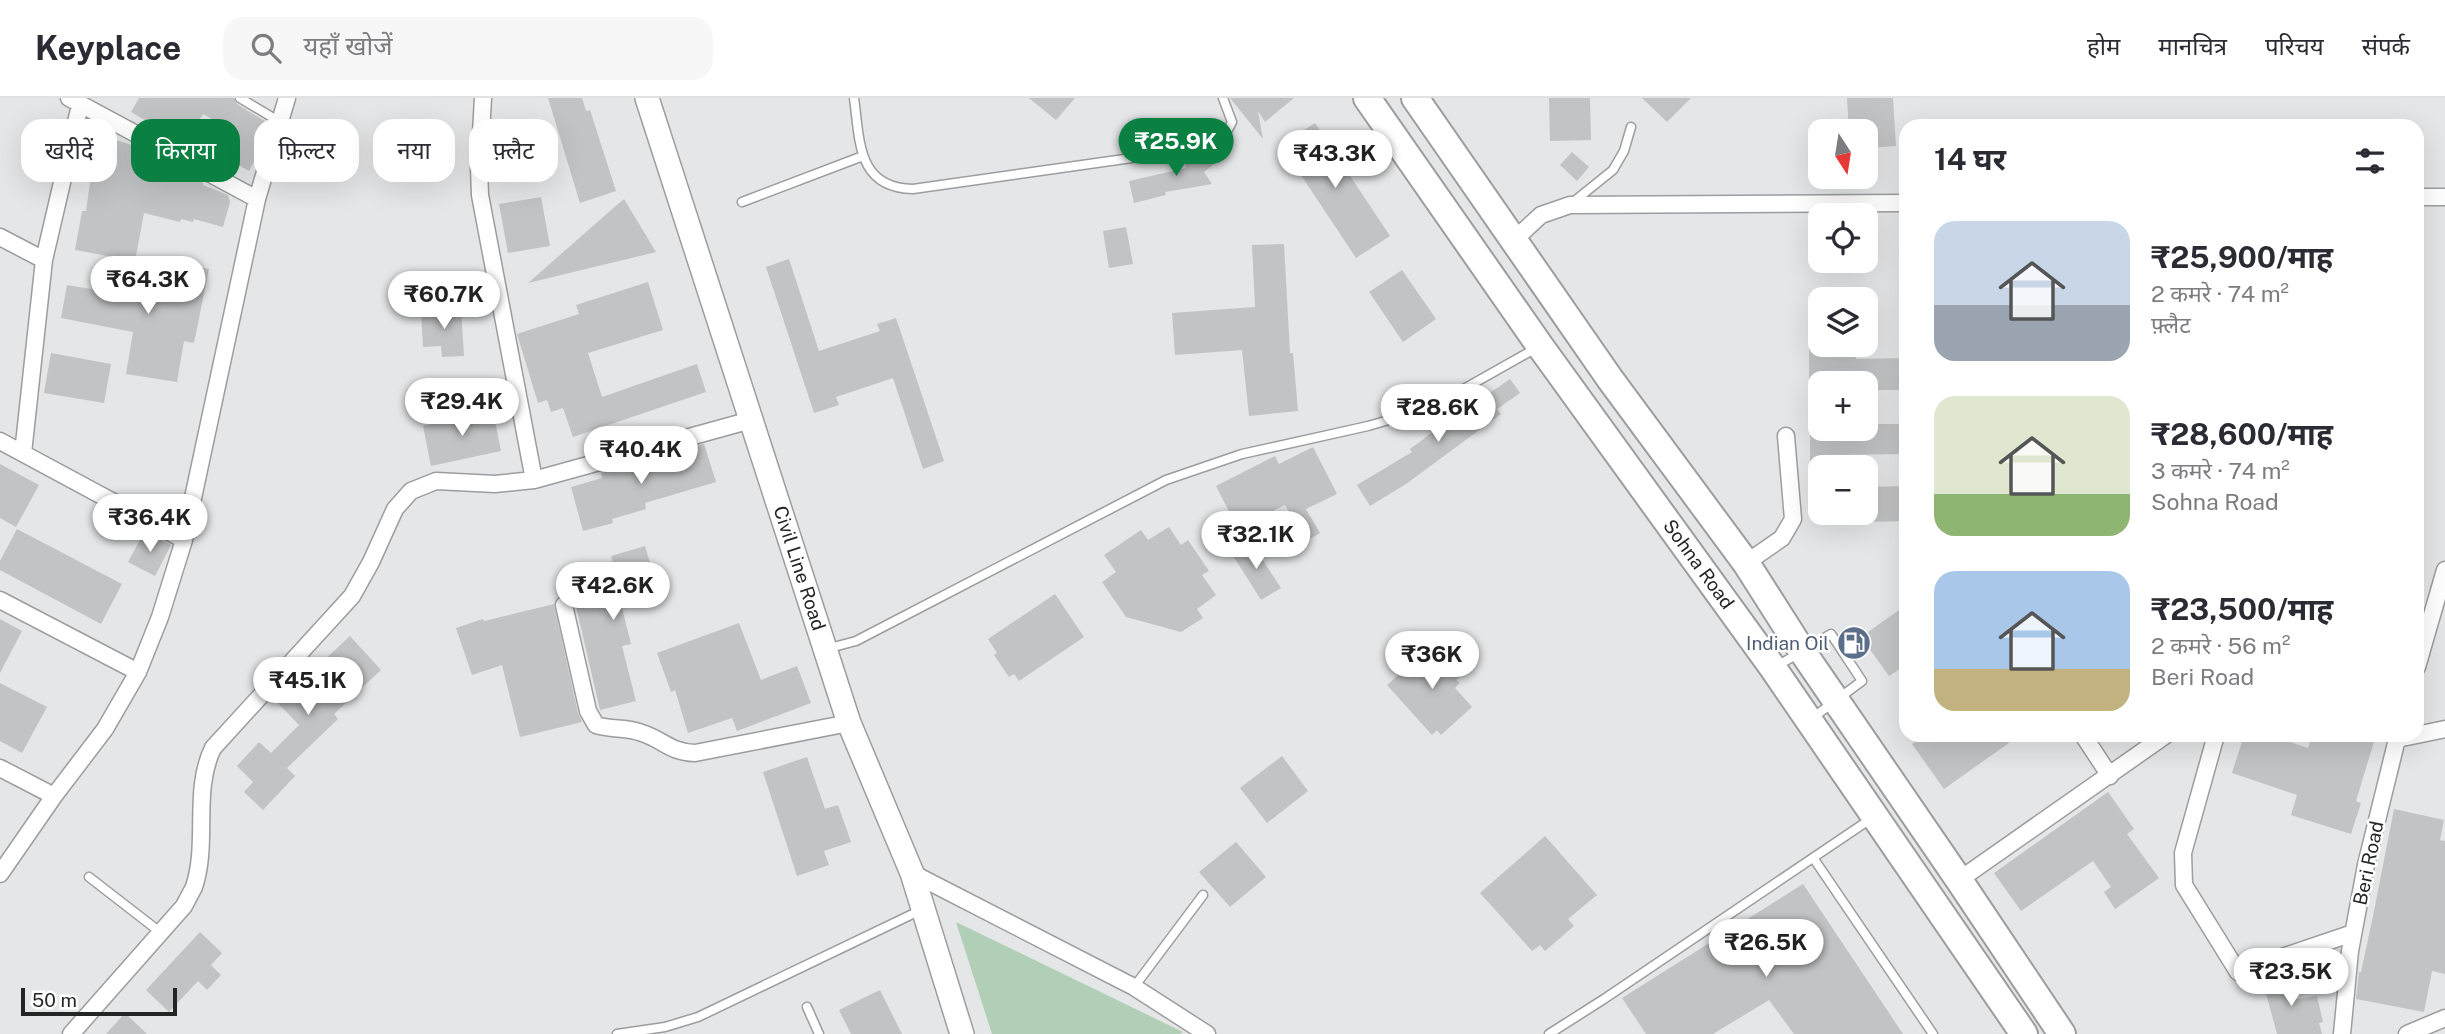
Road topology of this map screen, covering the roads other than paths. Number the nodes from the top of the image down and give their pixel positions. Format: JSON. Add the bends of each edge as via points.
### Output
{"nodes":[{"id":1,"x":240,"y":98,"type":"edge"},
{"id":2,"x":287,"y":98,"type":"edge"},
{"id":3,"x":483,"y":98,"type":"edge"},
{"id":4,"x":648,"y":98,"type":"edge"},
{"id":5,"x":854,"y":98,"type":"edge"},
{"id":6,"x":1223,"y":98,"type":"edge"},
{"id":7,"x":1367,"y":98,"type":"edge"},
{"id":8,"x":1416,"y":98,"type":"edge"},
{"id":9,"x":75,"y":101,"type":"edge"},
{"id":10,"x":275,"y":119,"type":"edge"},
{"id":11,"x":281,"y":119,"type":"edge"},
{"id":12,"x":1630,"y":127,"type":"dead end"},
{"id":13,"x":863,"y":156,"type":"junction"},
{"id":14,"x":262,"y":182,"type":"edge"},
{"id":15,"x":2424,"y":197,"type":"edge"},
{"id":16,"x":2445,"y":197,"type":"edge"},
{"id":17,"x":257,"y":199,"type":"junction"},
{"id":18,"x":742,"y":202,"type":"dead end"},
{"id":19,"x":1899,"y":203,"type":"edge"},
{"id":20,"x":1570,"y":205,"type":"junction"},
{"id":21,"x":0,"y":237,"type":"edge"},
{"id":22,"x":1514,"y":240,"type":"junction"},
{"id":23,"x":44,"y":260,"type":"junction"},
{"id":24,"x":1539,"y":346,"type":"junction"},
{"id":25,"x":751,"y":420,"type":"junction"},
{"id":26,"x":1786,"y":436,"type":"dead end"},
{"id":27,"x":0,"y":441,"type":"edge"},
{"id":28,"x":23,"y":453,"type":"junction"},
{"id":29,"x":534,"y":480,"type":"junction"},
{"id":30,"x":184,"y":540,"type":"junction"},
{"id":31,"x":1746,"y":563,"type":"junction"},
{"id":32,"x":2445,"y":570,"type":"edge"},
{"id":33,"x":0,"y":600,"type":"edge"},
{"id":34,"x":564,"y":605,"type":"dead end"},
{"id":35,"x":2424,"y":624,"type":"edge"},
{"id":36,"x":827,"y":649,"type":"junction"},
{"id":37,"x":1801,"y":651,"type":"junction"},
{"id":38,"x":1773,"y":668,"type":"junction"},
{"id":39,"x":138,"y":671,"type":"junction"},
{"id":40,"x":1836,"y":701,"type":"junction"},
{"id":41,"x":1809,"y":720,"type":"junction"},
{"id":42,"x":849,"y":723,"type":"junction"},
{"id":43,"x":2445,"y":729,"type":"edge"},
{"id":44,"x":2424,"y":732,"type":"edge"},
{"id":45,"x":2088,"y":742,"type":"edge"},
{"id":46,"x":2156,"y":742,"type":"edge"},
{"id":47,"x":2214,"y":742,"type":"edge"},
{"id":48,"x":2396,"y":742,"type":"edge"},
{"id":49,"x":0,"y":768,"type":"edge"},
{"id":50,"x":2110,"y":776,"type":"junction"},
{"id":51,"x":54,"y":796,"type":"junction"},
{"id":52,"x":1875,"y":817,"type":"junction"},
{"id":53,"x":1814,"y":859,"type":"junction"},
{"id":54,"x":912,"y":873,"type":"junction"},
{"id":55,"x":0,"y":874,"type":"edge"},
{"id":56,"x":89,"y":877,"type":"dead end"},
{"id":57,"x":1959,"y":880,"type":"junction"},
{"id":58,"x":1203,"y":895,"type":"dead end"},
{"id":59,"x":923,"y":908,"type":"junction"},
{"id":60,"x":160,"y":932,"type":"junction"},
{"id":61,"x":2353,"y":933,"type":"junction"},
{"id":62,"x":1134,"y":987,"type":"junction"},
{"id":63,"x":807,"y":1007,"type":"dead end"},
{"id":64,"x":2046,"y":1010,"type":"junction"},
{"id":65,"x":2445,"y":1018,"type":"edge"},
{"id":66,"x":2019,"y":1032,"type":"edge"},
{"id":67,"x":72,"y":1034,"type":"edge"},
{"id":68,"x":617,"y":1034,"type":"edge"},
{"id":69,"x":819,"y":1034,"type":"edge"},
{"id":70,"x":962,"y":1034,"type":"edge"},
{"id":71,"x":1207,"y":1034,"type":"edge"},
{"id":72,"x":1549,"y":1034,"type":"edge"},
{"id":73,"x":1933,"y":1034,"type":"edge"},
{"id":74,"x":2062,"y":1034,"type":"edge"},
{"id":75,"x":2342,"y":1034,"type":"edge"},
{"id":76,"x":2407,"y":1034,"type":"edge"}],
"edges":[{"from":1,"to":10,"type":"lane"},
{"from":2,"to":11,"type":"street"},
{"from":3,"to":29,"type":"street","via":[[480,195]]},
{"from":4,"to":25,"type":"street","name":"Civil Line Road"},
{"from":5,"to":13,"type":"lane"},
{"from":6,"to":13,"type":"lane","via":[[1232,122],[1227,134],[1214,143],[1181,151],[913,189],[882,184]]},
{"from":7,"to":24,"type":"main road","name":"Sohna Road"},
{"from":8,"to":22,"type":"main road","name":"Sohna Road"},
{"from":9,"to":17,"type":"street"},
{"from":9,"to":23,"type":"street"},
{"from":12,"to":20,"type":"lane","via":[[1613,170]]},
{"from":13,"to":18,"type":"lane"},
{"from":14,"to":17,"type":"street"},
{"from":15,"to":16,"type":"street"},
{"from":17,"to":30,"type":"street"},
{"from":19,"to":20,"type":"street"},
{"from":20,"to":22,"type":"street","via":[[1541,215]]},
{"from":21,"to":23,"type":"street"},
{"from":22,"to":31,"type":"main road","name":"Sohna Road"},
{"from":23,"to":28,"type":"street"},
{"from":24,"to":36,"type":"lane","via":[[1430,408],[1242,454],[1166,480],[856,641]]},
{"from":24,"to":38,"type":"main road","name":"Sohna Road"},
{"from":25,"to":29,"type":"street"},
{"from":25,"to":36,"type":"street","name":"Civil Line Road"},
{"from":26,"to":31,"type":"street","via":[[1793,519],[1782,538]]},
{"from":27,"to":28,"type":"street"},
{"from":28,"to":30,"type":"street"},
{"from":29,"to":60,"type":"street","via":[[495,484],[436,481],[411,491],[395,509],[352,596],[213,748],[202,793],[194,886],[184,906]]},
{"from":30,"to":39,"type":"street"},
{"from":31,"to":37,"type":"main road","name":"Sohna Road"},
{"from":32,"to":35,"type":"street"},
{"from":33,"to":39,"type":"street"},
{"from":34,"to":42,"type":"street","via":[[588,711],[596,725],[639,732],[671,749],[695,752]]},
{"from":36,"to":42,"type":"street","name":"Civil Line Road"},
{"from":37,"to":38,"type":"lane"},
{"from":37,"to":40,"type":"main road","name":"Sohna Road"},
{"from":38,"to":41,"type":"main road","name":"Sohna Road"},
{"from":39,"to":51,"type":"street","via":[[106,729]]},
{"from":40,"to":41,"type":"lane"},
{"from":40,"to":57,"type":"main road","name":"Sohna Road"},
{"from":41,"to":52,"type":"main road","name":"Sohna Road"},
{"from":42,"to":54,"type":"street","name":"Civil Line Road"},
{"from":43,"to":44,"type":"street"},
{"from":45,"to":50,"type":"street"},
{"from":46,"to":50,"type":"street"},
{"from":47,"to":61,"type":"street","via":[[2183,853],[2184,885],[2238,972]]},
{"from":48,"to":61,"type":"street","name":"Beri Road"},
{"from":49,"to":51,"type":"street"},
{"from":50,"to":57,"type":"street"},
{"from":51,"to":55,"type":"street"},
{"from":52,"to":53,"type":"lane"},
{"from":52,"to":66,"type":"main road","name":"Sohna Road"},
{"from":53,"to":72,"type":"lane"},
{"from":53,"to":73,"type":"lane"},
{"from":54,"to":59,"type":"street","name":"Civil Line Road"},
{"from":54,"to":62,"type":"street"},
{"from":56,"to":60,"type":"lane"},
{"from":57,"to":64,"type":"main road","name":"Sohna Road"},
{"from":58,"to":62,"type":"lane"},
{"from":59,"to":68,"type":"lane","via":[[698,1017]]},
{"from":59,"to":70,"type":"street","name":"Civil Line Road"},
{"from":60,"to":67,"type":"street"},
{"from":61,"to":75,"type":"street","name":"Beri Road"},
{"from":62,"to":71,"type":"street"},
{"from":63,"to":69,"type":"lane"},
{"from":64,"to":66,"type":"main road"},
{"from":64,"to":74,"type":"main road","name":"Sohna Road"},
{"from":65,"to":76,"type":"street"}]}
